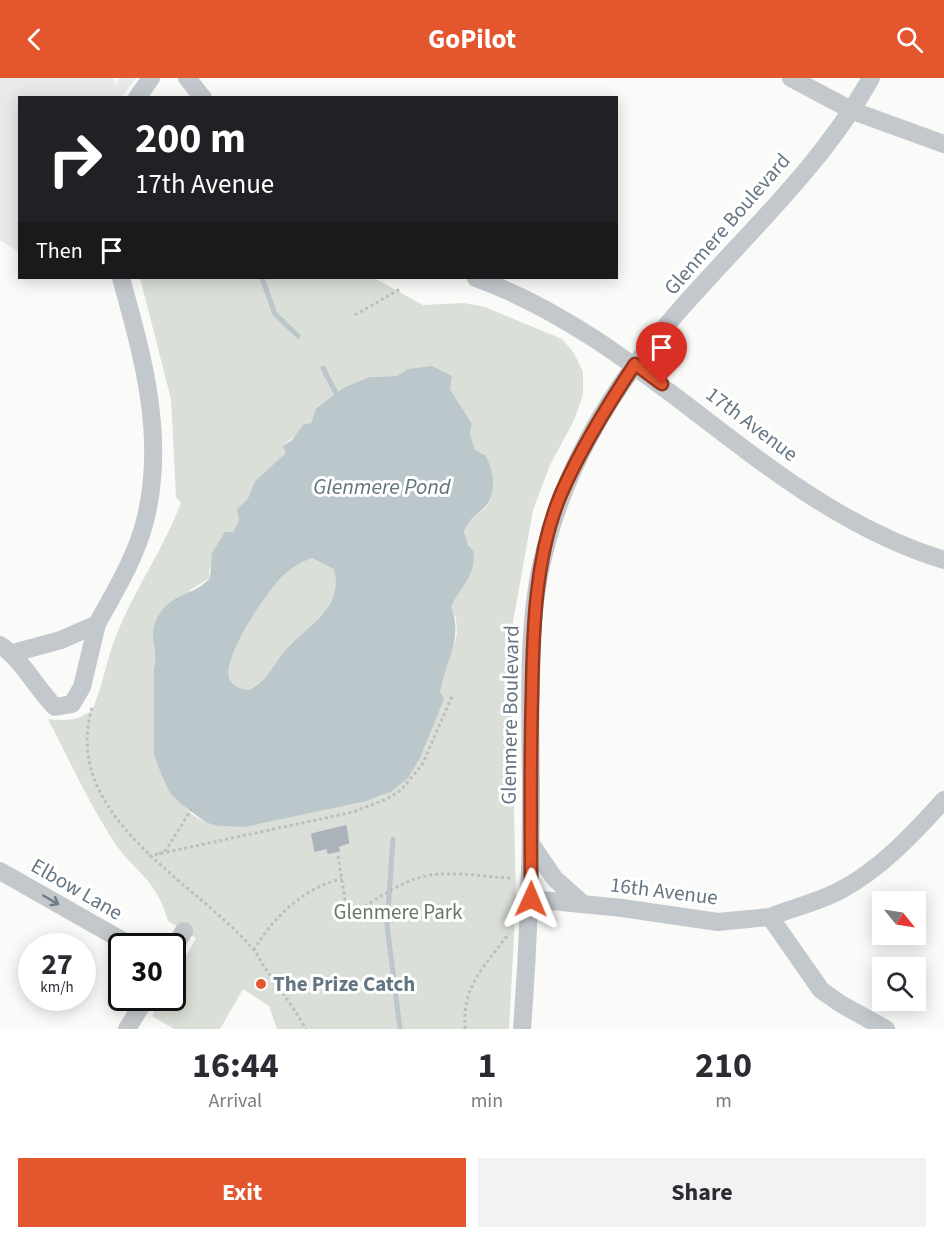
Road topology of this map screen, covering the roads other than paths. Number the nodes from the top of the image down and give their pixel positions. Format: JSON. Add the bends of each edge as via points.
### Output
{"nodes":[{"id":1,"x":151,"y":78,"type":"edge"},
{"id":2,"x":187,"y":78,"type":"edge"},
{"id":3,"x":791,"y":78,"type":"edge"},
{"id":4,"x":871,"y":78,"type":"edge"},
{"id":5,"x":138,"y":96,"type":"edge"},
{"id":6,"x":201,"y":96,"type":"edge"},
{"id":7,"x":853,"y":111,"type":"junction"},
{"id":8,"x":944,"y":144,"type":"edge"},
{"id":9,"x":121,"y":279,"type":"edge"},
{"id":10,"x":478,"y":279,"type":"edge"},
{"id":11,"x":635,"y":364,"type":"junction"},
{"id":12,"x":944,"y":560,"type":"edge"},
{"id":13,"x":98,"y":624,"type":"junction"},
{"id":14,"x":6,"y":649,"type":"edge"},
{"id":15,"x":944,"y":800,"type":"edge"},
{"id":16,"x":531,"y":844,"type":"junction"},
{"id":17,"x":0,"y":871,"type":"edge"},
{"id":18,"x":531,"y":899,"type":"junction"},
{"id":19,"x":582,"y":903,"type":"junction"},
{"id":20,"x":770,"y":917,"type":"junction"},
{"id":21,"x":109,"y":933,"type":"edge"},
{"id":22,"x":138,"y":1011,"type":"edge"},
{"id":23,"x":127,"y":1029,"type":"edge"},
{"id":24,"x":522,"y":1029,"type":"edge"},
{"id":25,"x":886,"y":1029,"type":"edge"}],
"edges":[{"from":1,"to":5,"type":"street"},
{"from":2,"to":6,"type":"street"},
{"from":3,"to":7,"type":"street"},
{"from":4,"to":7,"type":"street","name":"Glenmere Boulevard"},
{"from":7,"to":8,"type":"street"},
{"from":7,"to":11,"type":"street","name":"Glenmere Boulevard","via":[[754,231]]},
{"from":9,"to":13,"type":"street","via":[[147,376],[154,434],[153,474],[141,532]]},
{"from":10,"to":11,"type":"street","name":"17th Avenue","via":[[533,301]]},
{"from":11,"to":12,"type":"street","name":"17th Avenue","via":[[820,504],[873,533]]},
{"from":11,"to":16,"type":"street","name":"Glenmere Boulevard","via":[[586,442],[560,496],[540,568],[533,624]]},
{"from":13,"to":14,"type":"street","via":[[62,640]]},
{"from":13,"to":14,"type":"street","via":[[82,687],[72,704],[55,707]]},
{"from":15,"to":20,"type":"street","name":"16th Avenue","via":[[915,831],[859,878],[839,891]]},
{"from":16,"to":18,"type":"street","name":"Glenmere Boulevard"},
{"from":16,"to":19,"type":"street","via":[[555,879]]},
{"from":17,"to":21,"type":"street","name":"Elbow Lane","one_way":true},
{"from":18,"to":19,"type":"street","name":"16th Avenue"},
{"from":18,"to":24,"type":"street","name":"Glenmere Boulevard"},
{"from":19,"to":20,"type":"street","name":"16th Avenue","via":[[718,922]]},
{"from":20,"to":25,"type":"street","via":[[821,990]]},
{"from":22,"to":23,"type":"street"}]}
